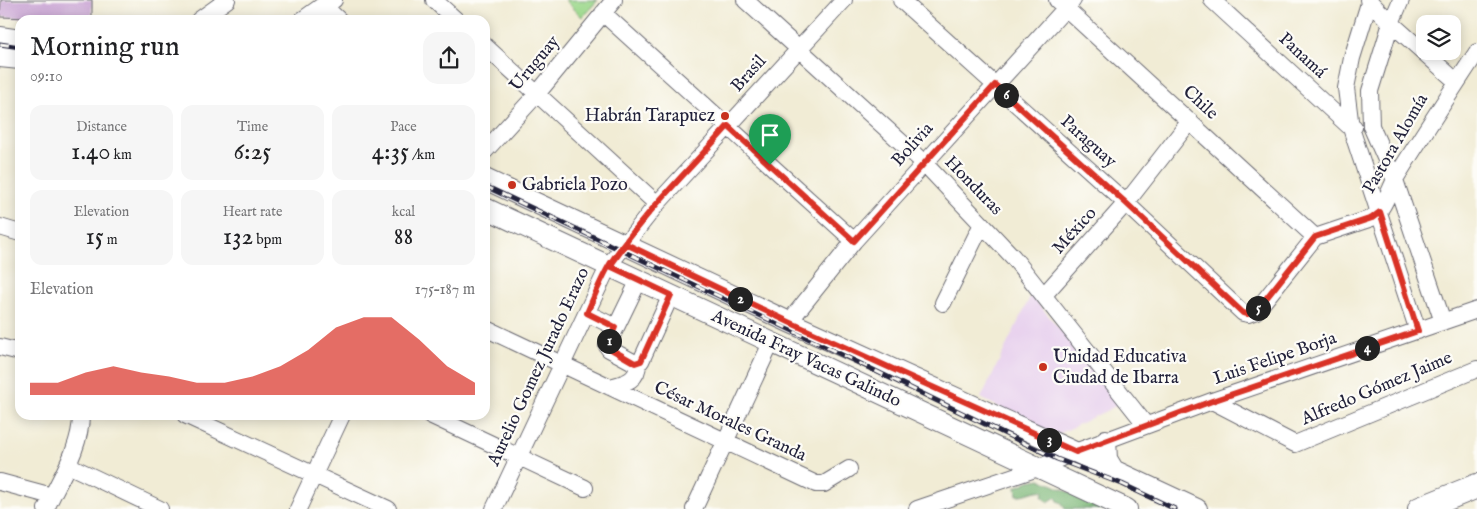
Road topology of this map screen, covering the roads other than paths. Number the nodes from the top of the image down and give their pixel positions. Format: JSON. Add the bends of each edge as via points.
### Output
{"nodes":[{"id":1,"x":227,"y":0,"type":"edge"},
{"id":2,"x":434,"y":0,"type":"edge"},
{"id":3,"x":614,"y":0,"type":"edge"},
{"id":4,"x":745,"y":0,"type":"edge"},
{"id":5,"x":844,"y":0,"type":"edge"},
{"id":6,"x":901,"y":0,"type":"edge"},
{"id":7,"x":1212,"y":0,"type":"edge"},
{"id":8,"x":1369,"y":0,"type":"edge"},
{"id":9,"x":1401,"y":0,"type":"edge"},
{"id":10,"x":329,"y":2,"type":"edge"},
{"id":11,"x":1065,"y":3,"type":"edge"},
{"id":12,"x":603,"y":13,"type":"junction"},
{"id":13,"x":206,"y":15,"type":"edge"},
{"id":14,"x":310,"y":15,"type":"edge"},
{"id":15,"x":336,"y":15,"type":"edge"},
{"id":16,"x":450,"y":15,"type":"edge"},
{"id":17,"x":1391,"y":23,"type":"junction"},
{"id":18,"x":0,"y":37,"type":"edge"},
{"id":19,"x":15,"y":39,"type":"edge"},
{"id":20,"x":799,"y":49,"type":"junction"},
{"id":21,"x":490,"y":51,"type":"edge"},
{"id":22,"x":1477,"y":52,"type":"edge"},
{"id":23,"x":0,"y":57,"type":"edge"},
{"id":24,"x":15,"y":59,"type":"edge"},
{"id":25,"x":1457,"y":82,"type":"junction"},
{"id":26,"x":995,"y":85,"type":"junction"},
{"id":27,"x":537,"y":94,"type":"junction"},
{"id":28,"x":1190,"y":121,"type":"junction"},
{"id":29,"x":728,"y":126,"type":"junction"},
{"id":30,"x":1371,"y":126,"type":"junction"},
{"id":31,"x":1351,"y":128,"type":"junction"},
{"id":32,"x":490,"y":146,"type":"edge"},
{"id":33,"x":924,"y":163,"type":"junction"},
{"id":34,"x":1395,"y":180,"type":"junction"},
{"id":35,"x":490,"y":181,"type":"edge"},
{"id":36,"x":1126,"y":203,"type":"junction"},
{"id":37,"x":657,"y":204,"type":"junction"},
{"id":38,"x":490,"y":210,"type":"edge"},
{"id":39,"x":1380,"y":212,"type":"junction"},
{"id":40,"x":982,"y":224,"type":"junction"},
{"id":41,"x":0,"y":227,"type":"edge"},
{"id":42,"x":15,"y":232,"type":"edge"},
{"id":43,"x":1315,"y":237,"type":"junction"},
{"id":44,"x":854,"y":241,"type":"junction"},
{"id":45,"x":626,"y":244,"type":"junction"},
{"id":46,"x":610,"y":266,"type":"junction"},
{"id":47,"x":639,"y":280,"type":"junction"},
{"id":48,"x":671,"y":295,"type":"junction"},
{"id":49,"x":1044,"y":295,"type":"junction"},
{"id":50,"x":943,"y":303,"type":"dead end"},
{"id":51,"x":1477,"y":310,"type":"edge"},
{"id":52,"x":587,"y":313,"type":"junction"},
{"id":53,"x":789,"y":322,"type":"junction"},
{"id":54,"x":1443,"y":322,"type":"junction"},
{"id":55,"x":615,"y":327,"type":"junction"},
{"id":56,"x":490,"y":330,"type":"edge"},
{"id":57,"x":1418,"y":331,"type":"junction"},
{"id":58,"x":771,"y":344,"type":"junction"},
{"id":59,"x":0,"y":347,"type":"edge"},
{"id":60,"x":15,"y":351,"type":"edge"},
{"id":61,"x":638,"y":363,"type":"junction"},
{"id":62,"x":562,"y":365,"type":"junction"},
{"id":63,"x":1477,"y":369,"type":"edge"},
{"id":64,"x":610,"y":387,"type":"junction"},
{"id":65,"x":1212,"y":401,"type":"junction"},
{"id":66,"x":80,"y":420,"type":"edge"},
{"id":67,"x":196,"y":420,"type":"edge"},
{"id":68,"x":340,"y":420,"type":"edge"},
{"id":69,"x":440,"y":420,"type":"edge"},
{"id":70,"x":1146,"y":425,"type":"junction"},
{"id":71,"x":1106,"y":440,"type":"junction"},
{"id":72,"x":726,"y":442,"type":"junction"},
{"id":73,"x":1076,"y":452,"type":"junction"},
{"id":74,"x":518,"y":457,"type":"junction"},
{"id":75,"x":68,"y":465,"type":"junction"},
{"id":76,"x":1038,"y":468,"type":"junction"},
{"id":77,"x":849,"y":470,"type":"dead end"},
{"id":78,"x":1113,"y":470,"type":"junction"},
{"id":79,"x":314,"y":475,"type":"junction"},
{"id":80,"x":0,"y":482,"type":"edge"},
{"id":81,"x":1477,"y":486,"type":"edge"},
{"id":82,"x":585,"y":488,"type":"dead end"},
{"id":83,"x":49,"y":502,"type":"edge"},
{"id":84,"x":160,"y":509,"type":"edge"},
{"id":85,"x":298,"y":509,"type":"edge"},
{"id":86,"x":388,"y":509,"type":"edge"},
{"id":87,"x":494,"y":509,"type":"edge"},
{"id":88,"x":694,"y":509,"type":"edge"},
{"id":89,"x":917,"y":509,"type":"edge"},
{"id":90,"x":1127,"y":509,"type":"edge"},
{"id":91,"x":1197,"y":509,"type":"edge"},
{"id":92,"x":1420,"y":509,"type":"edge"}],
"edges":[{"from":1,"to":13,"type":"street"},
{"from":2,"to":16,"type":"street"},
{"from":3,"to":12,"type":"street","name":"Uruguay"},
{"from":4,"to":20,"type":"street","name":"Honduras"},
{"from":5,"to":20,"type":"street","name":"Brasil"},
{"from":6,"to":26,"type":"street","name":"Paraguay"},
{"from":7,"to":31,"type":"street","name":"Panamá"},
{"from":8,"to":17,"type":"street"},
{"from":8,"to":31,"type":"street","via":[[1346,88]]},
{"from":9,"to":17,"type":"street"},
{"from":10,"to":14,"type":"street"},
{"from":10,"to":15,"type":"street"},
{"from":11,"to":26,"type":"street","name":"Bolivia"},
{"from":11,"to":28,"type":"street","name":"Chile"},
{"from":12,"to":27,"type":"street","name":"Uruguay"},
{"from":12,"to":29,"type":"street"},
{"from":17,"to":25,"type":"street"},
{"from":17,"to":30,"type":"street","via":[[1370,91]]},
{"from":18,"to":19,"type":"main road"},
{"from":20,"to":29,"type":"street","name":"Brasil"},
{"from":20,"to":33,"type":"street","name":"Honduras"},
{"from":21,"to":27,"type":"street"},
{"from":22,"to":25,"type":"street","name":"Pastora Alomía"},
{"from":23,"to":24,"type":"main road"},
{"from":25,"to":34,"type":"street","name":"Pastora Alomía"},
{"from":26,"to":33,"type":"street","name":"Bolivia"},
{"from":26,"to":36,"type":"street","name":"Paraguay"},
{"from":27,"to":32,"type":"street","name":"Uruguay"},
{"from":27,"to":37,"type":"street"},
{"from":28,"to":36,"type":"street","name":"México"},
{"from":28,"to":43,"type":"street","name":"Chile"},
{"from":29,"to":37,"type":"street","name":"Brasil"},
{"from":29,"to":44,"type":"street"},
{"from":30,"to":31,"type":"street"},
{"from":30,"to":34,"type":"street"},
{"from":31,"to":39,"type":"street"},
{"from":33,"to":40,"type":"street","name":"Honduras"},
{"from":33,"to":44,"type":"street","name":"Bolivia"},
{"from":34,"to":39,"type":"street","name":"Pastora Alomía"},
{"from":34,"to":54,"type":"street"},
{"from":35,"to":45,"type":"main road","name":"Avenida Fray Vacas Galindo"},
{"from":36,"to":43,"type":"street","name":"Paraguay","via":[[1243,313],[1248,314],[1256,311]]},
{"from":36,"to":49,"type":"street","name":"México"},
{"from":37,"to":45,"type":"street","name":"Brasil"},
{"from":38,"to":46,"type":"main road","name":"Avenida Fray Vacas Galindo"},
{"from":39,"to":43,"type":"street","name":"Pastora Alomía","via":[[1372,218]]},
{"from":39,"to":57,"type":"street"},
{"from":40,"to":49,"type":"street","name":"Honduras"},
{"from":40,"to":50,"type":"street"},
{"from":41,"to":42,"type":"street"},
{"from":44,"to":53,"type":"street","name":"Bolivia"},
{"from":45,"to":46,"type":"street","name":"Aurelio Gomez Jurado Erazo"},
{"from":45,"to":53,"type":"main road","name":"Avenida Fray Vacas Galindo"},
{"from":46,"to":47,"type":"main road","name":"Avenida Fray Vacas Galindo"},
{"from":46,"to":52,"type":"street","name":"Aurelio Gomez Jurado Erazo"},
{"from":47,"to":48,"type":"main road","name":"Avenida Fray Vacas Galindo"},
{"from":47,"to":55,"type":"street"},
{"from":48,"to":58,"type":"main road","name":"Avenida Fray Vacas Galindo"},
{"from":48,"to":61,"type":"street"},
{"from":49,"to":70,"type":"street","name":"Honduras"},
{"from":51,"to":54,"type":"street","name":"Luis Felipe Borja"},
{"from":52,"to":55,"type":"street"},
{"from":52,"to":62,"type":"street","name":"Aurelio Gomez Jurado Erazo"},
{"from":53,"to":73,"type":"main road","name":"Avenida Fray Vacas Galindo"},
{"from":54,"to":57,"type":"street","name":"Luis Felipe Borja"},
{"from":55,"to":61,"type":"street","via":[[607,346]]},
{"from":56,"to":62,"type":"street","name":"César Morales Granda"},
{"from":57,"to":65,"type":"street","name":"Luis Felipe Borja"},
{"from":58,"to":72,"type":"street"},
{"from":58,"to":76,"type":"main road","name":"Avenida Fray Vacas Galindo"},
{"from":59,"to":60,"type":"street"},
{"from":61,"to":64,"type":"street","via":[[635,377],[627,383]]},
{"from":62,"to":64,"type":"street","name":"César Morales Granda"},
{"from":62,"to":74,"type":"street","name":"Aurelio Gomez Jurado Erazo"},
{"from":63,"to":65,"type":"street","name":"Alfredo Gómez Jaime","via":[[1295,444]]},
{"from":64,"to":72,"type":"street","name":"César Morales Granda"},
{"from":65,"to":70,"type":"street","name":"Luis Felipe Borja"},
{"from":66,"to":75,"type":"street"},
{"from":67,"to":79,"type":"street"},
{"from":68,"to":79,"type":"street"},
{"from":69,"to":74,"type":"street"},
{"from":70,"to":71,"type":"street","name":"Luis Felipe Borja"},
{"from":71,"to":73,"type":"street","name":"Luis Felipe Borja"},
{"from":71,"to":78,"type":"main road","via":[[1107,459]]},
{"from":72,"to":77,"type":"street","name":"César Morales Granda","via":[[816,484],[824,484]]},
{"from":72,"to":88,"type":"street"},
{"from":73,"to":76,"type":"street","name":"Luis Felipe Borja"},
{"from":73,"to":78,"type":"main road","name":"Avenida Fray Vacas Galindo"},
{"from":74,"to":82,"type":"street"},
{"from":74,"to":87,"type":"street","name":"Aurelio Gomez Jurado Erazo"},
{"from":75,"to":83,"type":"street"},
{"from":75,"to":84,"type":"street"},
{"from":76,"to":89,"type":"street","name":"Luis Felipe Borja"},
{"from":76,"to":90,"type":"main road","name":"Avenida Fray Vacas Galindo"},
{"from":78,"to":91,"type":"main road","name":"Avenida Fray Vacas Galindo"},
{"from":79,"to":85,"type":"street"},
{"from":79,"to":86,"type":"street"},
{"from":80,"to":83,"type":"street"},
{"from":81,"to":92,"type":"highway"}]}
